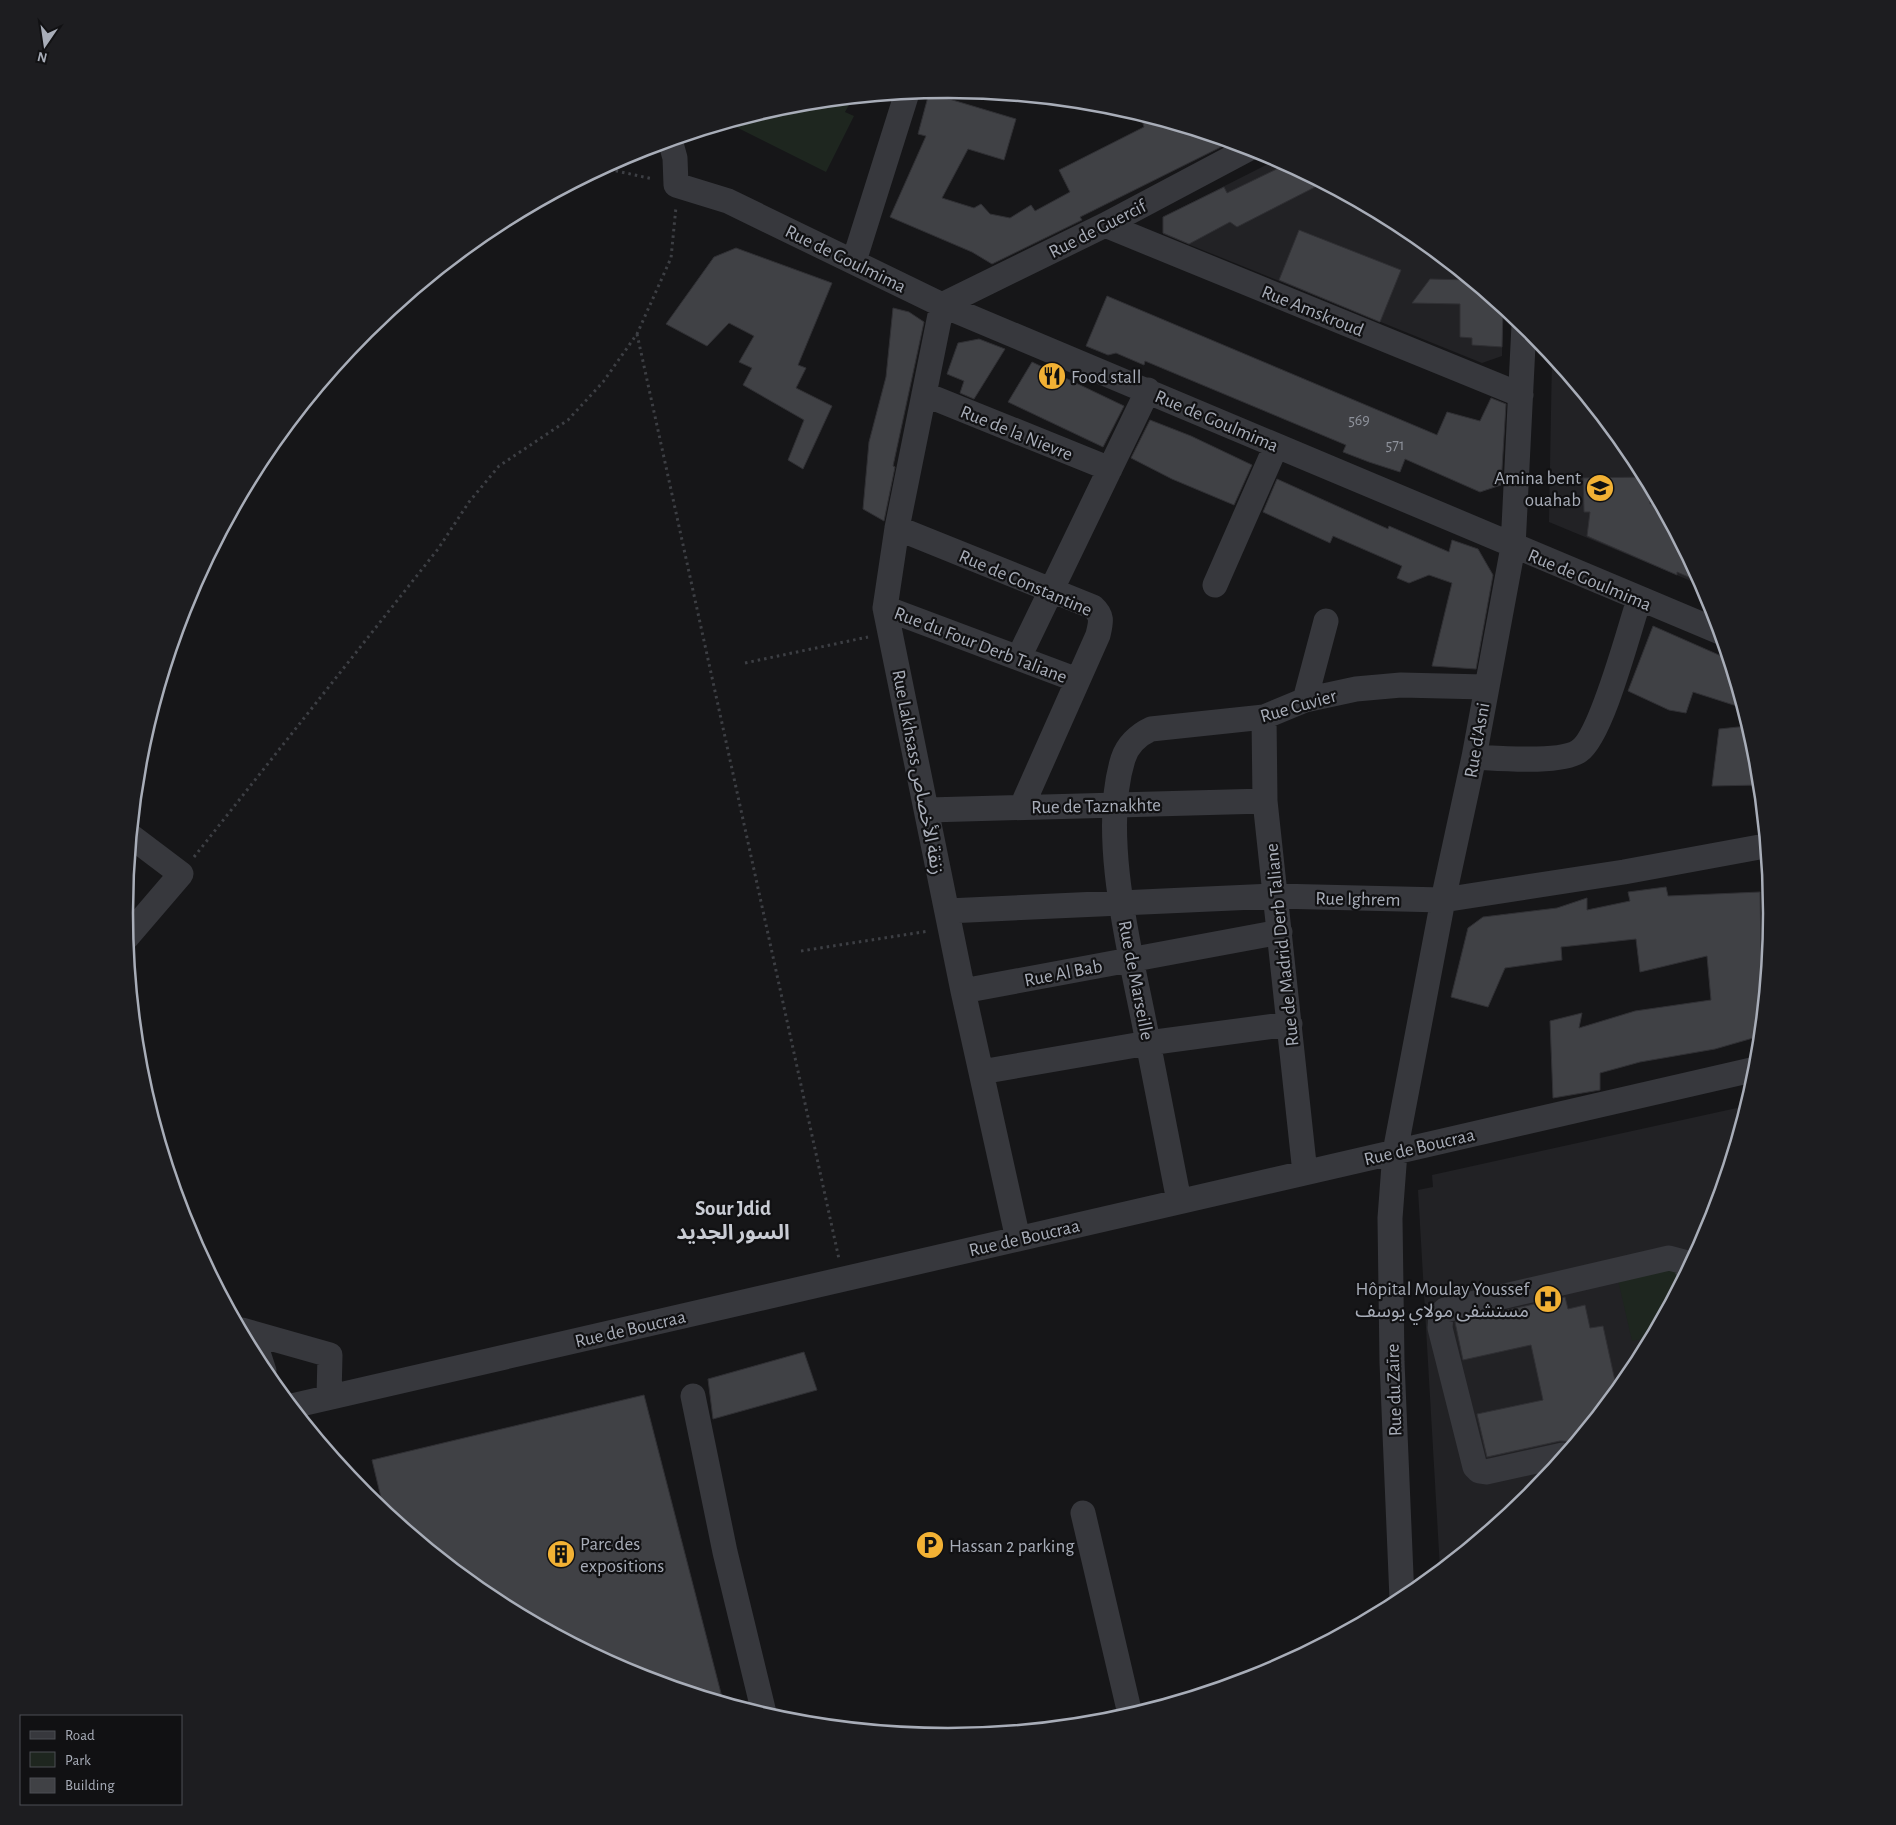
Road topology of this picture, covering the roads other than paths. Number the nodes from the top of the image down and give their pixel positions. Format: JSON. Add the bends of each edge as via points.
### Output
{"nodes":[{"id":1,"x":905,"y":99,"type":"edge"},
{"id":2,"x":672,"y":146,"type":"edge"},
{"id":3,"x":1241,"y":153,"type":"edge"},
{"id":4,"x":1105,"y":225,"type":"junction"},
{"id":5,"x":854,"y":261,"type":"junction"},
{"id":6,"x":942,"y":305,"type":"junction"},
{"id":7,"x":1525,"y":337,"type":"edge"},
{"id":8,"x":1148,"y":390,"type":"junction"},
{"id":9,"x":924,"y":394,"type":"junction"},
{"id":10,"x":1521,"y":395,"type":"junction"},
{"id":11,"x":1276,"y":446,"type":"junction"},
{"id":12,"x":1110,"y":469,"type":"junction"},
{"id":13,"x":897,"y":528,"type":"junction"},
{"id":14,"x":1513,"y":546,"type":"junction"},
{"id":15,"x":1215,"y":585,"type":"dead end"},
{"id":16,"x":1052,"y":590,"type":"junction"},
{"id":17,"x":1639,"y":600,"type":"junction"},
{"id":18,"x":885,"y":608,"type":"junction"},
{"id":19,"x":1326,"y":621,"type":"dead end"},
{"id":20,"x":1712,"y":629,"type":"edge"},
{"id":21,"x":1019,"y":657,"type":"junction"},
{"id":22,"x":1077,"y":680,"type":"junction"},
{"id":23,"x":1485,"y":687,"type":"junction"},
{"id":24,"x":1305,"y":700,"type":"junction"},
{"id":25,"x":1264,"y":717,"type":"junction"},
{"id":26,"x":1474,"y":757,"type":"junction"},
{"id":27,"x":1123,"y":758,"type":"joint"},
{"id":28,"x":1265,"y":802,"type":"junction"},
{"id":29,"x":1114,"y":805,"type":"junction"},
{"id":30,"x":1022,"y":806,"type":"junction"},
{"id":31,"x":928,"y":810,"type":"junction"},
{"id":32,"x":137,"y":841,"type":"edge"},
{"id":33,"x":1760,"y":847,"type":"edge"},
{"id":34,"x":1275,"y":896,"type":"junction"},
{"id":35,"x":1443,"y":900,"type":"junction"},
{"id":36,"x":1123,"y":905,"type":"junction"},
{"id":37,"x":949,"y":919,"type":"junction"},
{"id":38,"x":134,"y":929,"type":"edge"},
{"id":39,"x":1280,"y":932,"type":"junction"},
{"id":40,"x":1132,"y":959,"type":"junction"},
{"id":41,"x":963,"y":991,"type":"junction"},
{"id":42,"x":1290,"y":1024,"type":"junction"},
{"id":43,"x":1148,"y":1043,"type":"junction"},
{"id":44,"x":1747,"y":1071,"type":"edge"},
{"id":45,"x":981,"y":1072,"type":"junction"},
{"id":46,"x":1395,"y":1152,"type":"junction"},
{"id":47,"x":1305,"y":1173,"type":"junction"},
{"id":48,"x":1179,"y":1202,"type":"junction"},
{"id":49,"x":1018,"y":1239,"type":"junction"},
{"id":50,"x":1684,"y":1262,"type":"edge"},
{"id":51,"x":250,"y":1333,"type":"edge"},
{"id":52,"x":693,"y":1396,"type":"dead end"},
{"id":53,"x":329,"y":1397,"type":"junction"},
{"id":54,"x":298,"y":1405,"type":"edge"},
{"id":55,"x":1554,"y":1457,"type":"edge"},
{"id":56,"x":1083,"y":1512,"type":"dead end"},
{"id":57,"x":1402,"y":1590,"type":"edge"},
{"id":58,"x":762,"y":1706,"type":"edge"},
{"id":59,"x":1128,"y":1707,"type":"edge"}],
"edges":[{"from":1,"to":5,"type":"street"},
{"from":2,"to":5,"type":"street","name":"Rue de Goulmima","via":[[676,158],[676,185],[728,202]]},
{"from":3,"to":4,"type":"street","name":"Rue de Guercif"},
{"from":4,"to":6,"type":"street","name":"Rue de Guercif"},
{"from":4,"to":10,"type":"street","name":"Rue Amskroud"},
{"from":5,"to":6,"type":"street","name":"Rue de Goulmima"},
{"from":6,"to":8,"type":"street","name":"Rue de Goulmima"},
{"from":6,"to":9,"type":"street","name":"Rue Lakhsass زنقة الأخصاص"},
{"from":7,"to":10,"type":"street","name":"Rue d'Asni"},
{"from":8,"to":11,"type":"street","name":"Rue de Goulmima"},
{"from":8,"to":12,"type":"street"},
{"from":9,"to":12,"type":"street","name":"Rue de la Nievre"},
{"from":9,"to":13,"type":"street","name":"Rue Lakhsass زنقة الأخصاص"},
{"from":10,"to":14,"type":"street","name":"Rue d'Asni"},
{"from":11,"to":14,"type":"street","name":"Rue de Goulmima"},
{"from":11,"to":15,"type":"street"},
{"from":12,"to":16,"type":"street"},
{"from":13,"to":16,"type":"street","name":"Rue de Constantine"},
{"from":13,"to":18,"type":"street","name":"Rue Lakhsass زنقة الأخصاص"},
{"from":14,"to":17,"type":"street","name":"Rue de Goulmima"},
{"from":14,"to":23,"type":"street","name":"Rue d'Asni"},
{"from":16,"to":21,"type":"street"},
{"from":16,"to":22,"type":"street","name":"Rue de Constantine","via":[[1093,607],[1102,620]]},
{"from":17,"to":20,"type":"street","name":"Rue de Goulmima"},
{"from":17,"to":26,"type":"street","via":[[1603,711],[1590,739],[1579,752],[1532,758]]},
{"from":18,"to":21,"type":"street","name":"Rue du Four Derb Taliane"},
{"from":18,"to":31,"type":"street","name":"Rue Lakhsass زنقة الأخصاص"},
{"from":19,"to":24,"type":"street"},
{"from":21,"to":22,"type":"street","name":"Rue du Four Derb Taliane"},
{"from":22,"to":30,"type":"street","name":"Rue de Constantine"},
{"from":23,"to":24,"type":"street","name":"Rue Cuvier","via":[[1392,686],[1356,689]]},
{"from":23,"to":26,"type":"street","name":"Rue d'Asni"},
{"from":24,"to":25,"type":"street","name":"Rue Cuvier"},
{"from":25,"to":27,"type":"street","name":"Rue Cuvier","via":[[1151,730],[1135,739]]},
{"from":25,"to":28,"type":"street","name":"Rue de Madrid Derb Taliane"},
{"from":26,"to":35,"type":"street","name":"Rue d'Asni"},
{"from":27,"to":29,"type":"street","name":"Rue de Marseille"},
{"from":28,"to":29,"type":"street","name":"Rue de Taznakhte"},
{"from":28,"to":34,"type":"street","name":"Rue de Madrid Derb Taliane"},
{"from":29,"to":30,"type":"street","name":"Rue de Taznakhte"},
{"from":29,"to":36,"type":"street","name":"Rue de Marseille"},
{"from":30,"to":31,"type":"street","name":"Rue de Taznakhte"},
{"from":31,"to":37,"type":"street","name":"Rue Lakhsass زنقة الأخصاص"},
{"from":32,"to":38,"type":"street","via":[[181,874]]},
{"from":33,"to":35,"type":"street","name":"Rue Ighrem"},
{"from":34,"to":35,"type":"street","name":"Rue Ighrem"},
{"from":34,"to":36,"type":"street","name":"Rue Ighrem"},
{"from":34,"to":39,"type":"street","name":"Rue de Madrid Derb Taliane"},
{"from":35,"to":46,"type":"street","name":"Rue d'Asni"},
{"from":36,"to":37,"type":"street","name":"Rue Ighrem"},
{"from":36,"to":40,"type":"street","name":"Rue de Marseille"},
{"from":37,"to":41,"type":"street","name":"Rue Lakhsass زنقة الأخصاص"},
{"from":39,"to":40,"type":"street","name":"Rue Al Bab"},
{"from":39,"to":42,"type":"street","name":"Rue de Madrid Derb Taliane"},
{"from":40,"to":41,"type":"street","name":"Rue Al Bab"},
{"from":40,"to":43,"type":"street","name":"Rue de Marseille"},
{"from":41,"to":45,"type":"street","name":"Rue Lakhsass زنقة الأخصاص"},
{"from":42,"to":43,"type":"street"},
{"from":42,"to":47,"type":"street","name":"Rue de Madrid Derb Taliane"},
{"from":43,"to":45,"type":"street"},
{"from":43,"to":48,"type":"street","name":"Rue de Marseille"},
{"from":44,"to":46,"type":"street","name":"Rue de Boucraa"},
{"from":45,"to":49,"type":"street","name":"Rue Lakhsass زنقة الأخصاص"},
{"from":46,"to":47,"type":"street","name":"Rue de Boucraa"},
{"from":46,"to":57,"type":"street","name":"Rue du Zaïre","via":[[1390,1218],[1392,1362]]},
{"from":47,"to":48,"type":"street","name":"Rue de Boucraa"},
{"from":48,"to":49,"type":"street","name":"Rue de Boucraa"},
{"from":49,"to":53,"type":"street","name":"Rue de Boucraa"},
{"from":50,"to":55,"type":"street","via":[[1669,1258],[1445,1310],[1442,1314],[1440,1328],[1475,1467],[1486,1472]]},
{"from":51,"to":53,"type":"street","via":[[330,1355]]},
{"from":52,"to":58,"type":"street","via":[[725,1552]]},
{"from":53,"to":54,"type":"street","name":"Rue de Boucraa"},
{"from":56,"to":59,"type":"street"}]}
